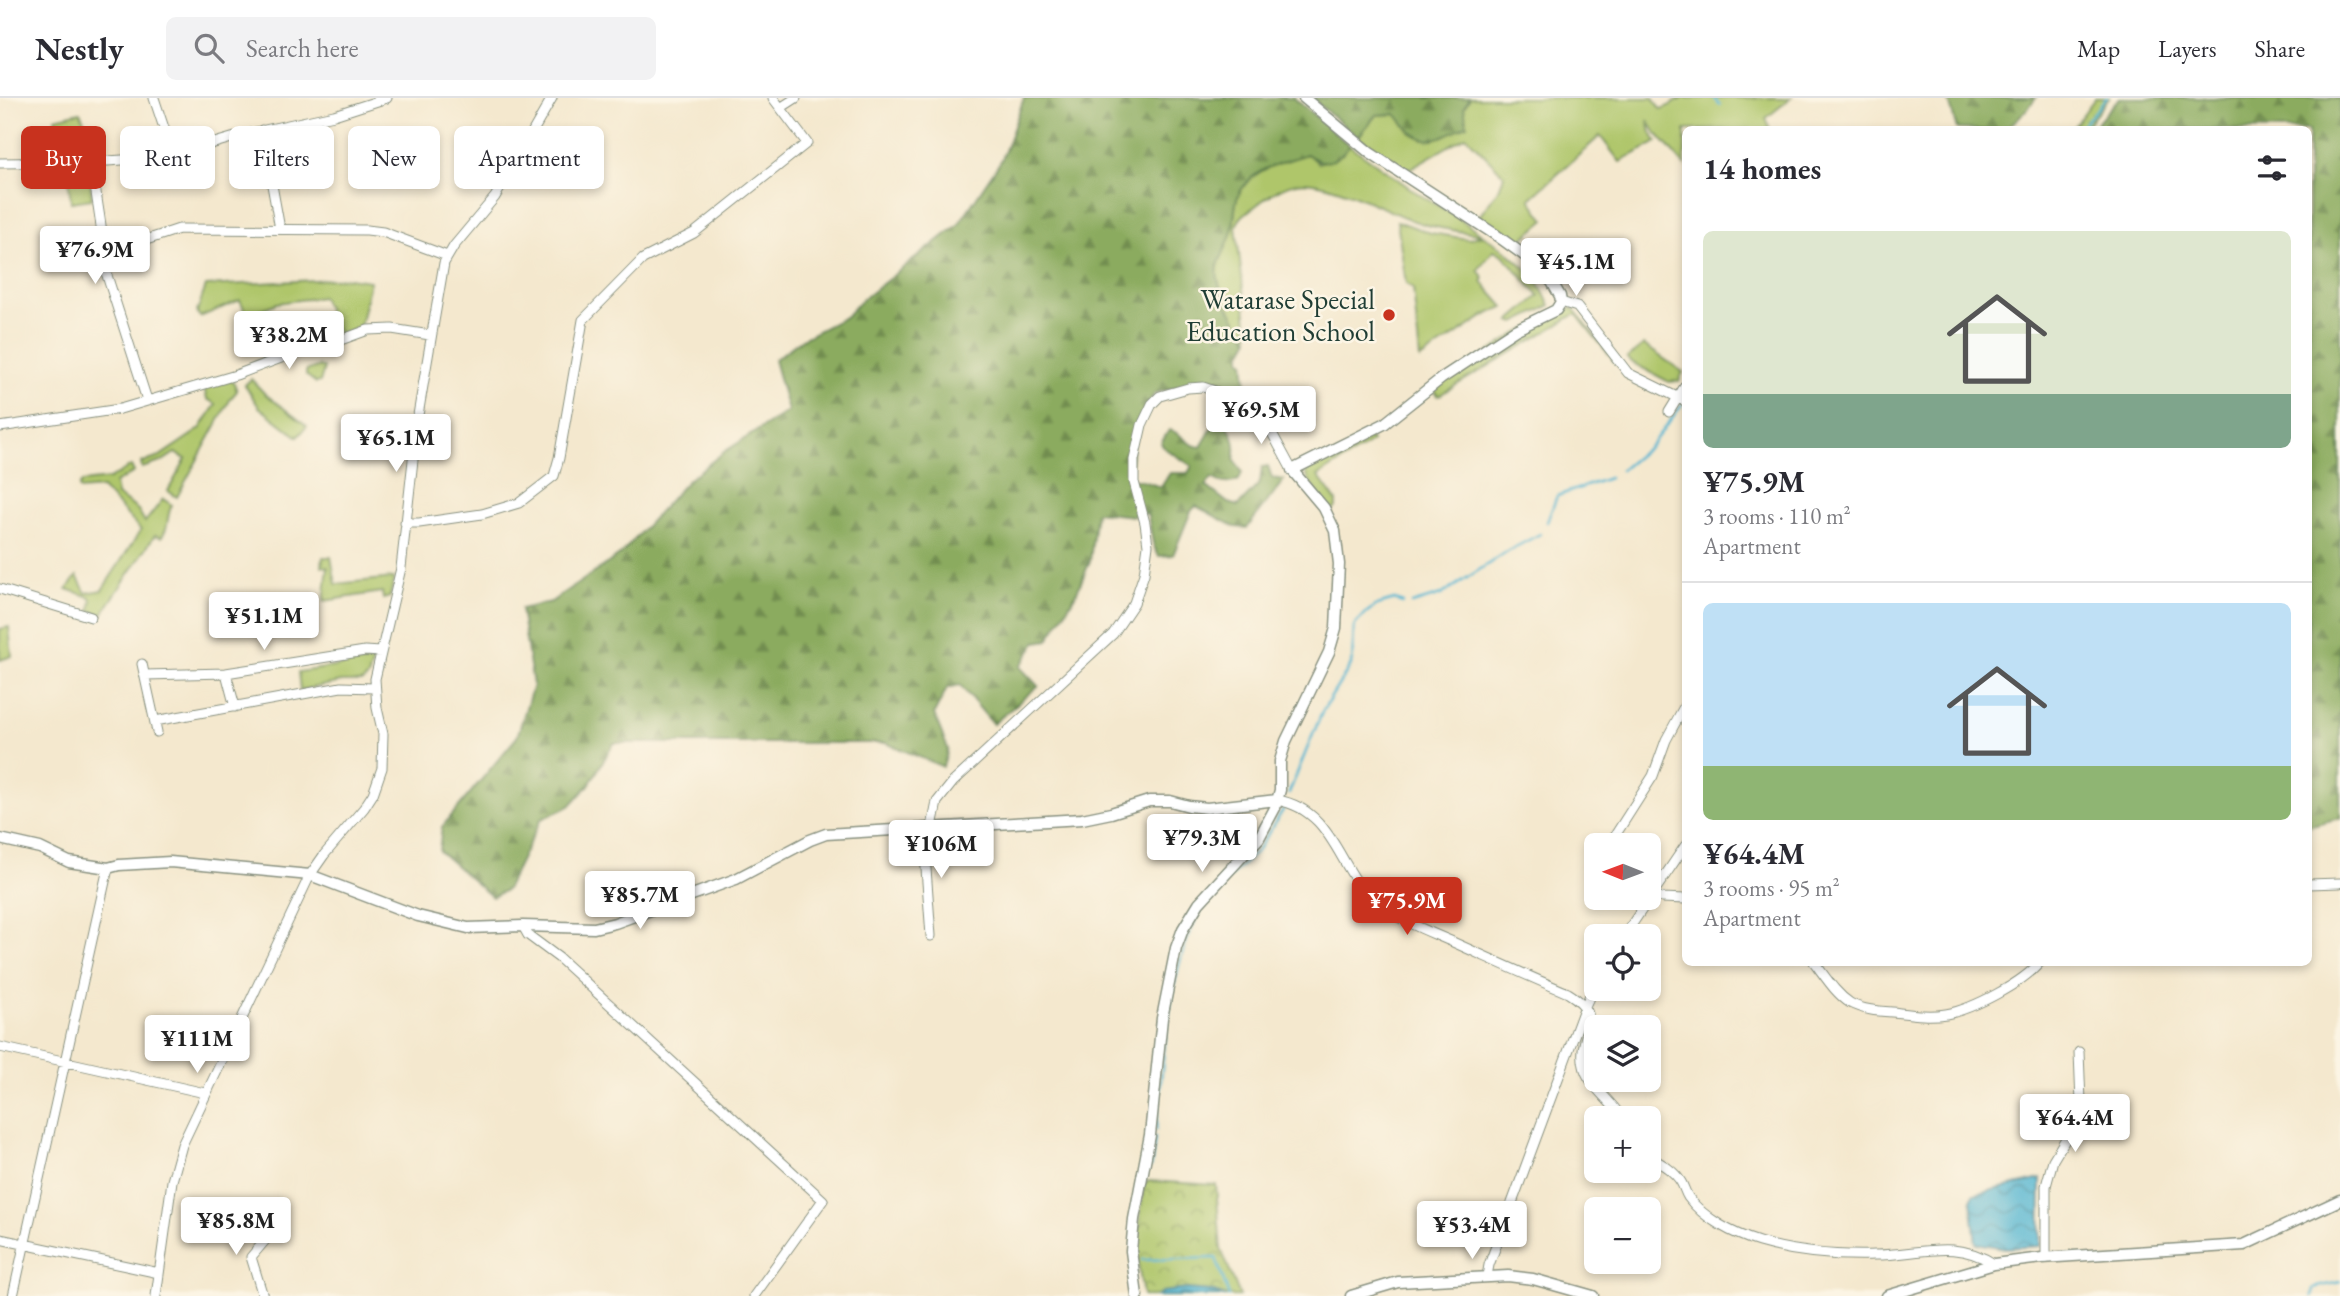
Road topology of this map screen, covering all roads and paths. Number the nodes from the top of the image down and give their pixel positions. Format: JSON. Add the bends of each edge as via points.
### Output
{"nodes":[{"id":1,"x":154,"y":98,"type":"edge"},
{"id":2,"x":387,"y":98,"type":"edge"},
{"id":3,"x":552,"y":98,"type":"edge"},
{"id":4,"x":773,"y":98,"type":"edge"},
{"id":5,"x":796,"y":98,"type":"edge"},
{"id":6,"x":1304,"y":98,"type":"edge"},
{"id":7,"x":782,"y":107,"type":"junction"},
{"id":8,"x":163,"y":126,"type":"edge"},
{"id":9,"x":284,"y":126,"type":"edge"},
{"id":10,"x":0,"y":163,"type":"edge"},
{"id":11,"x":21,"y":163,"type":"edge"},
{"id":12,"x":96,"y":189,"type":"edge"},
{"id":13,"x":273,"y":189,"type":"edge"},
{"id":14,"x":280,"y":229,"type":"junction"},
{"id":15,"x":104,"y":251,"type":"junction"},
{"id":16,"x":447,"y":256,"type":"junction"},
{"id":17,"x":1561,"y":302,"type":"junction"},
{"id":18,"x":430,"y":335,"type":"junction"},
{"id":19,"x":1682,"y":399,"type":"edge"},
{"id":20,"x":147,"y":400,"type":"junction"},
{"id":21,"x":1670,"y":412,"type":"dead end"},
{"id":22,"x":0,"y":427,"type":"edge"},
{"id":23,"x":1292,"y":470,"type":"junction"},
{"id":24,"x":405,"y":523,"type":"junction"},
{"id":25,"x":0,"y":589,"type":"edge"},
{"id":26,"x":91,"y":617,"type":"dead end"},
{"id":27,"x":381,"y":652,"type":"junction"},
{"id":28,"x":142,"y":664,"type":"dead end"},
{"id":29,"x":226,"y":673,"type":"junction"},
{"id":30,"x":145,"y":675,"type":"junction"},
{"id":31,"x":374,"y":688,"type":"junction"},
{"id":32,"x":235,"y":707,"type":"junction"},
{"id":33,"x":1682,"y":711,"type":"edge"},
{"id":34,"x":155,"y":722,"type":"junction"},
{"id":35,"x":157,"y":732,"type":"dead end"},
{"id":36,"x":1277,"y":800,"type":"junction"},
{"id":37,"x":928,"y":828,"type":"junction"},
{"id":38,"x":1617,"y":833,"type":"edge"},
{"id":39,"x":0,"y":839,"type":"edge"},
{"id":40,"x":1682,"y":850,"type":"edge"},
{"id":41,"x":108,"y":868,"type":"junction"},
{"id":42,"x":310,"y":875,"type":"junction"},
{"id":43,"x":1661,"y":881,"type":"edge"},
{"id":44,"x":2340,"y":883,"type":"edge"},
{"id":45,"x":2312,"y":884,"type":"edge"},
{"id":46,"x":1661,"y":898,"type":"edge"},
{"id":47,"x":1682,"y":899,"type":"edge"},
{"id":48,"x":523,"y":926,"type":"junction"},
{"id":49,"x":931,"y":936,"type":"dead end"},
{"id":50,"x":1817,"y":966,"type":"edge"},
{"id":51,"x":2037,"y":966,"type":"edge"},
{"id":52,"x":1588,"y":1001,"type":"edge"},
{"id":53,"x":1585,"y":1006,"type":"junction"},
{"id":54,"x":0,"y":1047,"type":"edge"},
{"id":55,"x":2079,"y":1052,"type":"dead end"},
{"id":56,"x":65,"y":1061,"type":"junction"},
{"id":57,"x":205,"y":1093,"type":"junction"},
{"id":58,"x":1613,"y":1106,"type":"edge"},
{"id":59,"x":1661,"y":1165,"type":"edge"},
{"id":60,"x":2340,"y":1200,"type":"edge"},
{"id":61,"x":274,"y":1230,"type":"dead end"},
{"id":62,"x":0,"y":1239,"type":"edge"},
{"id":63,"x":24,"y":1245,"type":"junction"},
{"id":64,"x":2046,"y":1258,"type":"junction"},
{"id":65,"x":1994,"y":1264,"type":"junction"},
{"id":66,"x":159,"y":1273,"type":"junction"},
{"id":67,"x":1487,"y":1276,"type":"junction"},
{"id":68,"x":13,"y":1296,"type":"edge"},
{"id":69,"x":156,"y":1296,"type":"edge"},
{"id":70,"x":262,"y":1296,"type":"edge"},
{"id":71,"x":754,"y":1296,"type":"edge"},
{"id":72,"x":1137,"y":1296,"type":"edge"},
{"id":73,"x":1351,"y":1296,"type":"edge"},
{"id":74,"x":1593,"y":1296,"type":"edge"},
{"id":75,"x":1887,"y":1296,"type":"edge"}],
"edges":[{"from":1,"to":8,"type":"street"},
{"from":2,"to":9,"type":"street"},
{"from":3,"to":16,"type":"street","via":[[495,197]]},
{"from":4,"to":7,"type":"street"},
{"from":5,"to":7,"type":"street"},
{"from":6,"to":17,"type":"street","via":[[1370,152],[1528,258],[1552,282]]},
{"from":7,"to":24,"type":"street","via":[[807,143],[694,233],[643,259],[583,320],[554,477],[526,499],[502,510]]},
{"from":10,"to":11,"type":"street"},
{"from":12,"to":15,"type":"street"},
{"from":13,"to":14,"type":"street"},
{"from":14,"to":15,"type":"street","via":[[174,229]]},
{"from":14,"to":16,"type":"street","via":[[375,230]]},
{"from":15,"to":20,"type":"street","via":[[103,263]]},
{"from":16,"to":18,"type":"street"},
{"from":17,"to":19,"type":"street","via":[[1577,307],[1629,373]]},
{"from":17,"to":23,"type":"street","via":[[1556,310],[1514,330],[1436,382],[1384,424]]},
{"from":18,"to":20,"type":"street","via":[[368,330]]},
{"from":18,"to":24,"type":"street"},
{"from":19,"to":21,"type":"street"},
{"from":20,"to":22,"type":"street","via":[[110,411]]},
{"from":23,"to":36,"type":"street","via":[[1324,508],[1335,531],[1338,617],[1329,652],[1286,741]]},
{"from":23,"to":37,"type":"street","via":[[1258,407],[1251,403],[1203,387],[1157,399],[1142,425],[1134,460],[1134,482],[1148,545],[1133,603],[1113,634],[953,782],[934,807]]},
{"from":24,"to":27,"type":"street","via":[[398,584]]},
{"from":25,"to":26,"type":"street"},
{"from":27,"to":29,"type":"street"},
{"from":27,"to":31,"type":"street"},
{"from":28,"to":30,"type":"street"},
{"from":29,"to":30,"type":"street"},
{"from":29,"to":32,"type":"street"},
{"from":30,"to":34,"type":"street"},
{"from":31,"to":32,"type":"street","via":[[341,687]]},
{"from":31,"to":42,"type":"street","via":[[384,746],[378,782],[364,808]]},
{"from":32,"to":34,"type":"street"},
{"from":33,"to":38,"type":"street","via":[[1653,776]]},
{"from":34,"to":35,"type":"street"},
{"from":36,"to":37,"type":"street","via":[[1207,808],[1149,801],[1082,819]]},
{"from":36,"to":53,"type":"street","via":[[1296,804],[1314,818],[1376,902],[1426,931],[1568,993]]},
{"from":36,"to":72,"type":"street","via":[[1259,838],[1199,903],[1175,948],[1134,1219],[1131,1251]]},
{"from":37,"to":48,"type":"street","via":[[826,834],[736,879],[615,923],[594,928]]},
{"from":37,"to":49,"type":"street"},
{"from":39,"to":41,"type":"street","via":[[40,848],[69,862]]},
{"from":40,"to":43,"type":"street"},
{"from":41,"to":42,"type":"street","via":[[170,862]]},
{"from":41,"to":56,"type":"street"},
{"from":42,"to":48,"type":"street","via":[[418,916],[458,926]]},
{"from":42,"to":57,"type":"street"},
{"from":44,"to":45,"type":"street"},
{"from":46,"to":47,"type":"street"},
{"from":48,"to":71,"type":"street","via":[[823,1200]]},
{"from":50,"to":51,"type":"street","via":[[1840,996],[1858,1007],[1927,1015],[1973,1004],[2022,980]]},
{"from":52,"to":53,"type":"street"},
{"from":53,"to":58,"type":"street","via":[[1589,1017],[1584,1070]]},
{"from":53,"to":67,"type":"street"},
{"from":54,"to":56,"type":"street"},
{"from":55,"to":64,"type":"street","via":[[2077,1120],[2053,1160],[2046,1186]]},
{"from":56,"to":57,"type":"street"},
{"from":56,"to":63,"type":"street"},
{"from":57,"to":66,"type":"street","via":[[176,1162]]},
{"from":59,"to":65,"type":"street","via":[[1675,1174],[1688,1196],[1715,1222],[1759,1242],[1804,1252],[1852,1255],[1957,1250],[1973,1252]]},
{"from":60,"to":64,"type":"street","via":[[2244,1245]]},
{"from":61,"to":70,"type":"street","via":[[251,1257]]},
{"from":62,"to":63,"type":"street"},
{"from":63,"to":66,"type":"street"},
{"from":63,"to":68,"type":"street"},
{"from":64,"to":65,"type":"street"},
{"from":65,"to":75,"type":"street"},
{"from":66,"to":69,"type":"street"},
{"from":67,"to":73,"type":"street","via":[[1398,1282]]},
{"from":67,"to":74,"type":"street","via":[[1533,1279]]}]}
